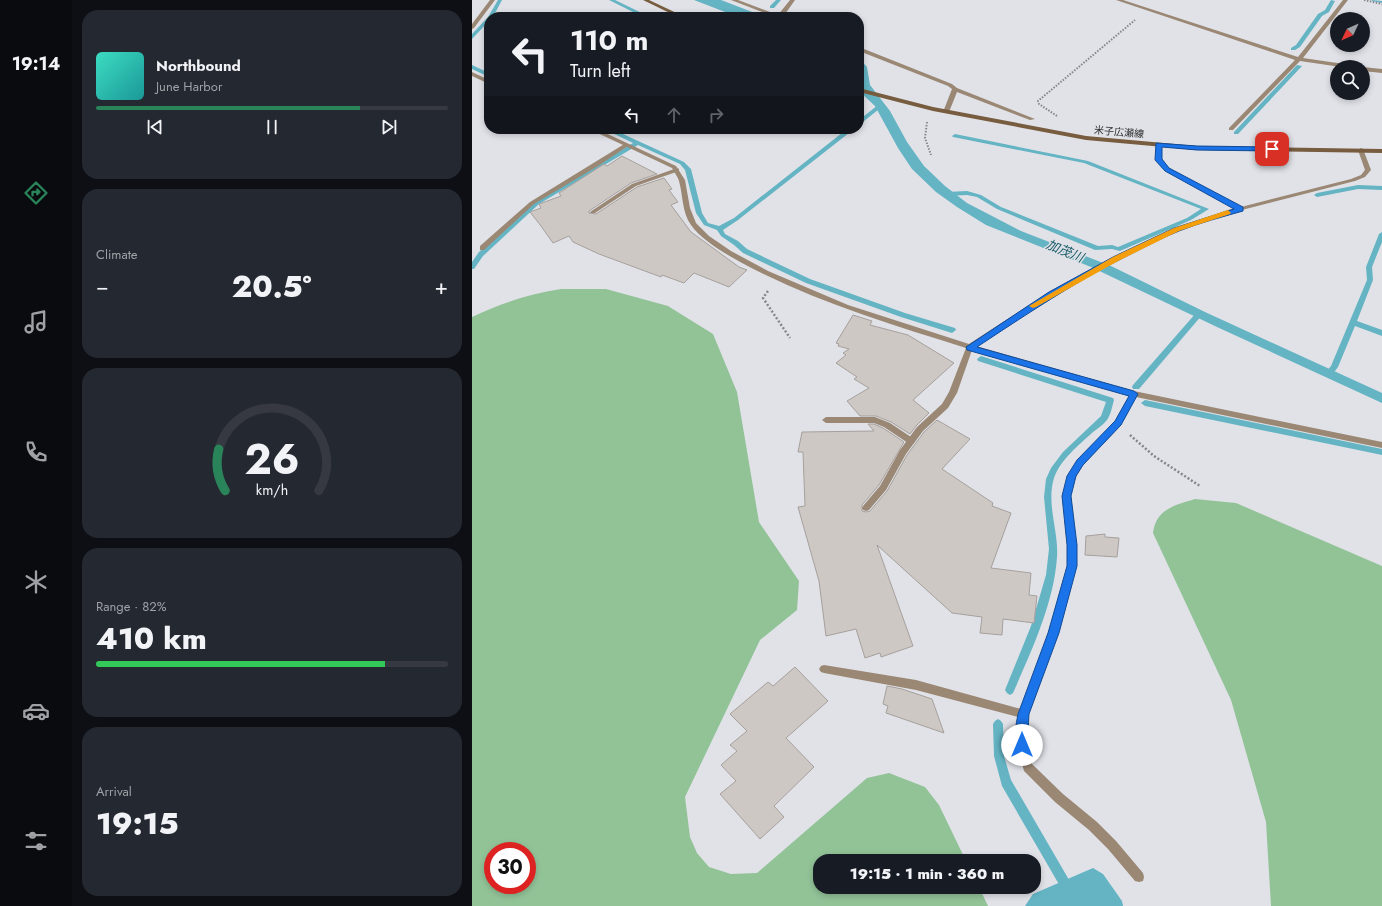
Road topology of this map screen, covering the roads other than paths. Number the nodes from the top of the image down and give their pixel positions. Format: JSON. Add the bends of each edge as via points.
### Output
{"nodes":[{"id":1,"x":493,"y":0,"type":"edge"},
{"id":2,"x":645,"y":0,"type":"edge"},
{"id":3,"x":733,"y":0,"type":"edge"},
{"id":4,"x":793,"y":0,"type":"edge"},
{"id":5,"x":1118,"y":0,"type":"edge"},
{"id":6,"x":1346,"y":0,"type":"edge"},
{"id":7,"x":671,"y":12,"type":"edge"},
{"id":8,"x":766,"y":12,"type":"edge"},
{"id":9,"x":784,"y":12,"type":"edge"},
{"id":10,"x":472,"y":27,"type":"edge"},
{"id":11,"x":864,"y":51,"type":"edge"},
{"id":12,"x":1299,"y":59,"type":"junction"},
{"id":13,"x":1330,"y":64,"type":"edge"},
{"id":14,"x":1370,"y":70,"type":"edge"},
{"id":15,"x":1382,"y":71,"type":"edge"},
{"id":16,"x":472,"y":74,"type":"edge"},
{"id":17,"x":484,"y":80,"type":"edge"},
{"id":18,"x":955,"y":89,"type":"junction"},
{"id":19,"x":864,"y":91,"type":"edge"},
{"id":20,"x":946,"y":112,"type":"junction"},
{"id":21,"x":1032,"y":119,"type":"dead end"},
{"id":22,"x":1231,"y":129,"type":"dead end"},
{"id":23,"x":603,"y":134,"type":"edge"},
{"id":24,"x":626,"y":145,"type":"junction"},
{"id":25,"x":1158,"y":145,"type":"junction"},
{"id":26,"x":1362,"y":150,"type":"junction"},
{"id":27,"x":1382,"y":151,"type":"edge"},
{"id":28,"x":677,"y":170,"type":"junction"},
{"id":29,"x":1240,"y":209,"type":"junction"},
{"id":30,"x":593,"y":212,"type":"dead end"},
{"id":31,"x":482,"y":248,"type":"dead end"},
{"id":32,"x":970,"y":347,"type":"junction"},
{"id":33,"x":1134,"y":394,"type":"junction"},
{"id":34,"x":826,"y":420,"type":"dead end"},
{"id":35,"x":911,"y":441,"type":"junction"},
{"id":36,"x":1382,"y":445,"type":"edge"},
{"id":37,"x":866,"y":508,"type":"dead end"},
{"id":38,"x":824,"y":669,"type":"dead end"},
{"id":39,"x":1024,"y":714,"type":"junction"},
{"id":40,"x":1139,"y":877,"type":"dead end"}],
"edges":[{"from":1,"to":10,"type":"street"},
{"from":2,"to":7,"type":"main road"},
{"from":3,"to":8,"type":"street"},
{"from":4,"to":9,"type":"street"},
{"from":5,"to":12,"type":"street"},
{"from":6,"to":12,"type":"street"},
{"from":11,"to":18,"type":"street"},
{"from":12,"to":13,"type":"street"},
{"from":12,"to":22,"type":"street"},
{"from":14,"to":15,"type":"street"},
{"from":16,"to":17,"type":"street"},
{"from":18,"to":20,"type":"street"},
{"from":18,"to":21,"type":"street"},
{"from":19,"to":20,"type":"main road","name":"米子広瀬線"},
{"from":20,"to":25,"type":"main road","name":"米子広瀬線","via":[[1086,138]]},
{"from":23,"to":24,"type":"street"},
{"from":24,"to":28,"type":"street"},
{"from":24,"to":31,"type":"street","via":[[532,203]]},
{"from":25,"to":26,"type":"main road","name":"米子広瀬線","via":[[1197,148]]},
{"from":25,"to":29,"type":"street","via":[[1159,160],[1167,169]]},
{"from":26,"to":27,"type":"main road","name":"米子広瀬線"},
{"from":26,"to":29,"type":"street","via":[[1368,170],[1363,176]]},
{"from":28,"to":30,"type":"street","via":[[634,185]]},
{"from":28,"to":32,"type":"street","via":[[693,224],[729,253],[776,277],[846,307]]},
{"from":29,"to":32,"type":"street","via":[[1177,229],[1093,271],[1051,294]]},
{"from":32,"to":33,"type":"street"},
{"from":32,"to":35,"type":"street","via":[[946,406],[920,429]]},
{"from":33,"to":36,"type":"street"},
{"from":33,"to":39,"type":"street","via":[[1118,423],[1080,463],[1072,476],[1067,496],[1072,566],[1053,633]]},
{"from":34,"to":35,"type":"street","via":[[875,420]]},
{"from":35,"to":37,"type":"street","via":[[883,488]]},
{"from":38,"to":39,"type":"street","via":[[916,685]]},
{"from":39,"to":40,"type":"street","via":[[1021,727],[1022,745],[1028,767],[1059,798],[1093,826]]}]}
